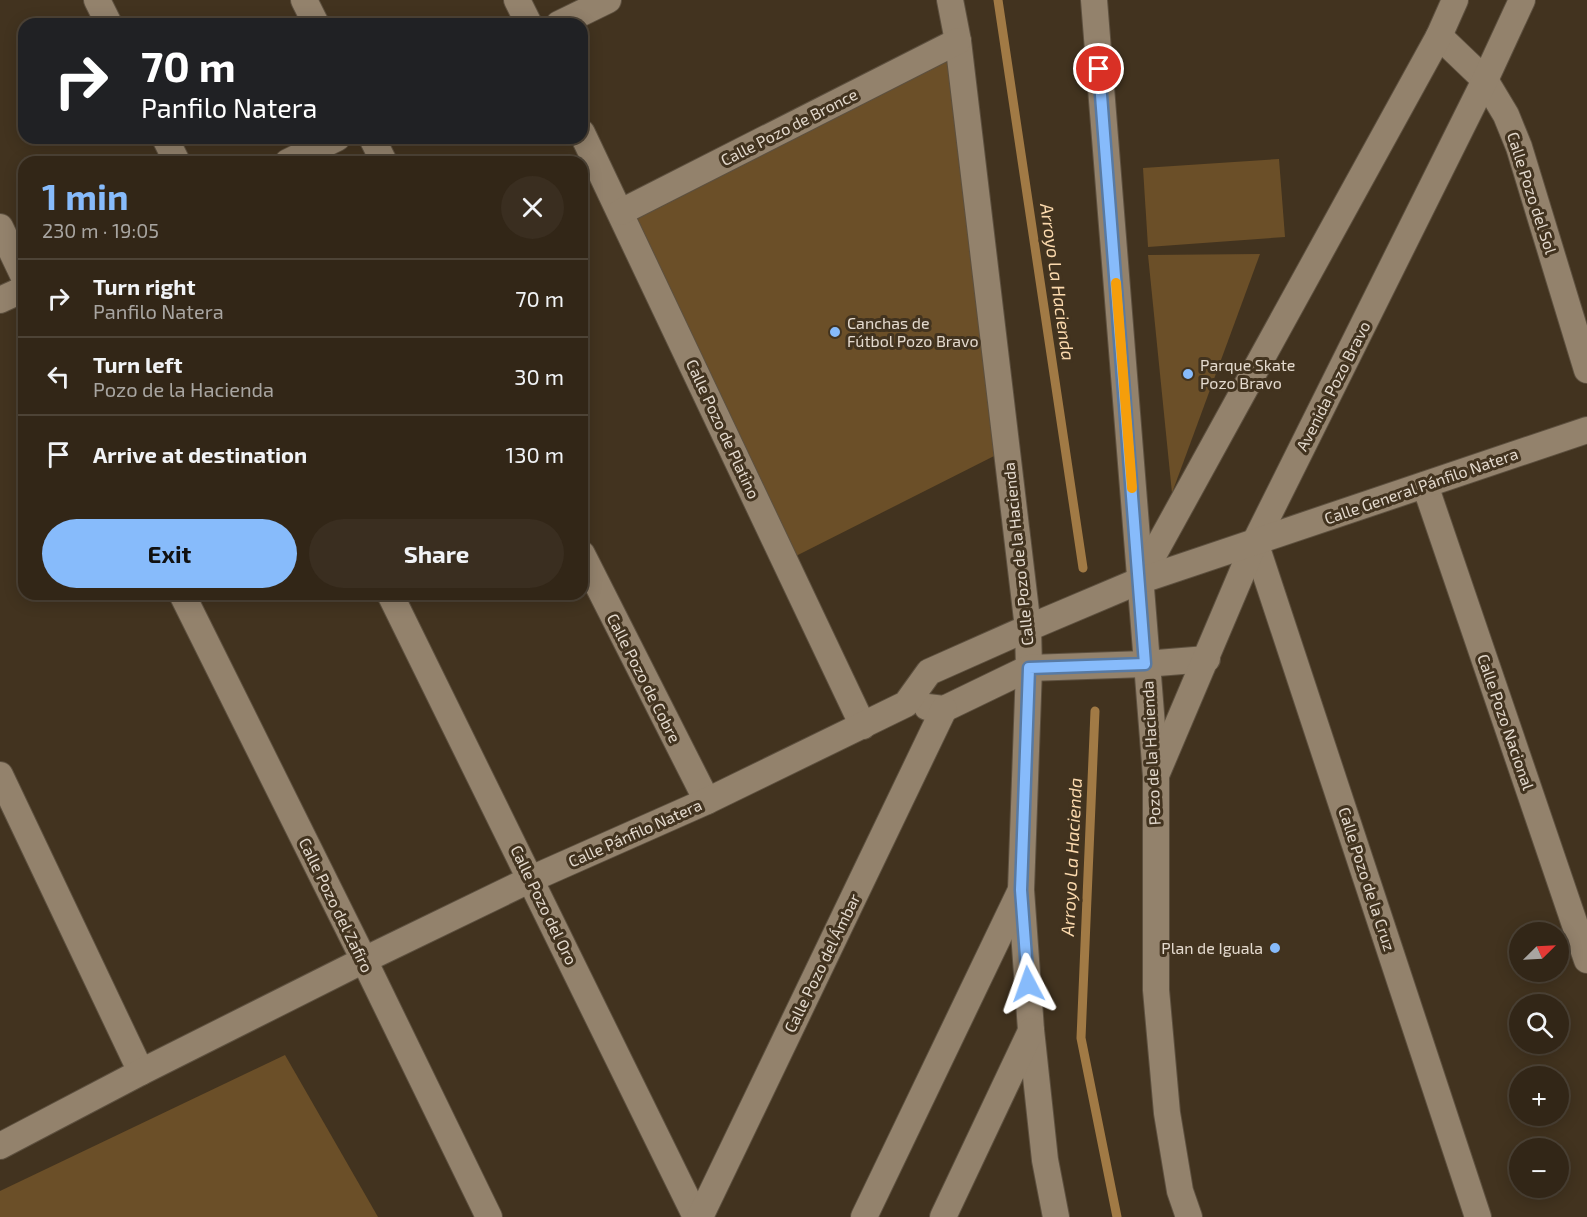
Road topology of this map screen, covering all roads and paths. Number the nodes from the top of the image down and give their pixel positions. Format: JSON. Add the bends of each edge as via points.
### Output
{"nodes":[{"id":1,"x":97,"y":0,"type":"edge"},
{"id":2,"x":304,"y":0,"type":"edge"},
{"id":3,"x":517,"y":0,"type":"edge"},
{"id":4,"x":608,"y":0,"type":"edge"},
{"id":5,"x":950,"y":0,"type":"edge"},
{"id":6,"x":1094,"y":0,"type":"edge"},
{"id":7,"x":1455,"y":0,"type":"edge"},
{"id":8,"x":1522,"y":0,"type":"edge"},
{"id":9,"x":106,"y":18,"type":"edge"},
{"id":10,"x":313,"y":18,"type":"edge"},
{"id":11,"x":526,"y":18,"type":"edge"},
{"id":12,"x":571,"y":18,"type":"edge"},
{"id":13,"x":1439,"y":36,"type":"junction"},
{"id":14,"x":958,"y":41,"type":"junction"},
{"id":15,"x":1485,"y":80,"type":"junction"},
{"id":16,"x":325,"y":144,"type":"edge"},
{"id":17,"x":587,"y":144,"type":"edge"},
{"id":18,"x":300,"y":156,"type":"edge"},
{"id":19,"x":621,"y":212,"type":"junction"},
{"id":20,"x":0,"y":227,"type":"edge"},
{"id":21,"x":18,"y":264,"type":"edge"},
{"id":22,"x":18,"y":292,"type":"edge"},
{"id":23,"x":0,"y":300,"type":"edge"},
{"id":24,"x":1587,"y":370,"type":"edge"},
{"id":25,"x":1587,"y":430,"type":"edge"},
{"id":26,"x":1425,"y":485,"type":"junction"},
{"id":27,"x":1255,"y":542,"type":"junction"},
{"id":28,"x":588,"y":566,"type":"edge"},
{"id":29,"x":1139,"y":581,"type":"junction"},
{"id":30,"x":185,"y":600,"type":"edge"},
{"id":31,"x":393,"y":600,"type":"edge"},
{"id":32,"x":1028,"y":628,"type":"junction"},
{"id":33,"x":1207,"y":659,"type":"junction"},
{"id":34,"x":1145,"y":664,"type":"junction"},
{"id":35,"x":1029,"y":668,"type":"junction"},
{"id":36,"x":929,"y":672,"type":"junction"},
{"id":37,"x":906,"y":704,"type":"junction"},
{"id":38,"x":944,"y":709,"type":"junction"},
{"id":39,"x":863,"y":726,"type":"junction"},
{"id":40,"x":0,"y":774,"type":"edge"},
{"id":41,"x":1156,"y":776,"type":"junction"},
{"id":42,"x":707,"y":801,"type":"junction"},
{"id":43,"x":531,"y":879,"type":"junction"},
{"id":44,"x":1021,"y":890,"type":"junction"},
{"id":45,"x":364,"y":960,"type":"junction"},
{"id":46,"x":1587,"y":960,"type":"edge"},
{"id":47,"x":1031,"y":1030,"type":"junction"},
{"id":48,"x":141,"y":1072,"type":"junction"},
{"id":49,"x":0,"y":1146,"type":"edge"},
{"id":50,"x":489,"y":1217,"type":"edge"},
{"id":51,"x":698,"y":1217,"type":"edge"},
{"id":52,"x":864,"y":1217,"type":"edge"},
{"id":53,"x":943,"y":1217,"type":"edge"},
{"id":54,"x":1056,"y":1217,"type":"edge"},
{"id":55,"x":1189,"y":1217,"type":"edge"},
{"id":56,"x":1478,"y":1217,"type":"edge"}],
"edges":[{"from":1,"to":9,"type":"street"},
{"from":2,"to":10,"type":"street"},
{"from":3,"to":11,"type":"street"},
{"from":4,"to":12,"type":"street"},
{"from":5,"to":14,"type":"street","name":"Calle Pozo de la Hacienda"},
{"from":6,"to":29,"type":"street","name":"Pozo de la Hacienda"},
{"from":7,"to":13,"type":"street"},
{"from":8,"to":15,"type":"street","name":"Avenida Pozo Bravo"},
{"from":13,"to":15,"type":"street","name":"Calle Pozo del Sol"},
{"from":13,"to":29,"type":"street"},
{"from":14,"to":19,"type":"street","name":"Calle Pozo de Bronce"},
{"from":14,"to":32,"type":"street","name":"Calle Pozo de la Hacienda"},
{"from":15,"to":24,"type":"street","name":"Calle Pozo del Sol","via":[[1519,147]]},
{"from":15,"to":27,"type":"street","name":"Avenida Pozo Bravo"},
{"from":16,"to":18,"type":"street"},
{"from":17,"to":19,"type":"street","name":"Calle Pozo de Platino"},
{"from":19,"to":39,"type":"street","name":"Calle Pozo de Platino"},
{"from":20,"to":21,"type":"street"},
{"from":22,"to":23,"type":"street"},
{"from":25,"to":26,"type":"street","name":"Calle General Pánfilo Natera"},
{"from":26,"to":27,"type":"street","name":"Calle General Pánfilo Natera"},
{"from":26,"to":46,"type":"street","name":"Calle Pozo Nacional"},
{"from":27,"to":29,"type":"street","name":"Calle General Pánfilo Natera"},
{"from":27,"to":33,"type":"street","name":"Avenida Pozo Bravo"},
{"from":27,"to":56,"type":"street","name":"Calle Pozo de la Cruz"},
{"from":28,"to":42,"type":"street","name":"Calle Pozo de Cobre"},
{"from":29,"to":32,"type":"street","name":"Calle General Pánfilo Natera"},
{"from":29,"to":34,"type":"street","name":"Pozo de la Hacienda"},
{"from":30,"to":45,"type":"street","name":"Calle Pozo del Zafiro"},
{"from":31,"to":43,"type":"street","name":"Calle Pozo del Oro"},
{"from":32,"to":35,"type":"street","name":"Calle Pozo de la Hacienda"},
{"from":32,"to":36,"type":"street"},
{"from":33,"to":34,"type":"street"},
{"from":33,"to":41,"type":"street","name":"Avenida Pozo Bravo"},
{"from":34,"to":35,"type":"street"},
{"from":34,"to":41,"type":"street","name":"Pozo de la Hacienda"},
{"from":35,"to":38,"type":"street"},
{"from":35,"to":44,"type":"street","name":"Calle Pozo de la Hacienda"},
{"from":36,"to":37,"type":"street","name":"Calle Pánfilo Natera"},
{"from":36,"to":38,"type":"street"},
{"from":37,"to":38,"type":"street"},
{"from":37,"to":39,"type":"street","name":"Calle Pánfilo Natera"},
{"from":38,"to":51,"type":"street","name":"Calle Pozo del Ámbar"},
{"from":39,"to":42,"type":"street","name":"Calle Pánfilo Natera"},
{"from":40,"to":48,"type":"street"},
{"from":41,"to":55,"type":"street","name":"Pozo de la Hacienda","via":[[1156,990],[1167,1113],[1180,1191]]},
{"from":42,"to":43,"type":"street","name":"Calle Pánfilo Natera"},
{"from":43,"to":45,"type":"street","name":"Calle Pánfilo Natera"},
{"from":43,"to":51,"type":"street","name":"Calle Pozo del Oro"},
{"from":44,"to":47,"type":"street","name":"Calle Pozo de la Hacienda"},
{"from":44,"to":52,"type":"street"},
{"from":45,"to":48,"type":"street","name":"Calle Pánfilo Natera"},
{"from":45,"to":50,"type":"street","name":"Calle Pozo del Zafiro"},
{"from":47,"to":53,"type":"street"},
{"from":47,"to":54,"type":"street","name":"Calle Pozo de la Hacienda","via":[[1045,1160]]},
{"from":48,"to":49,"type":"street"}]}
